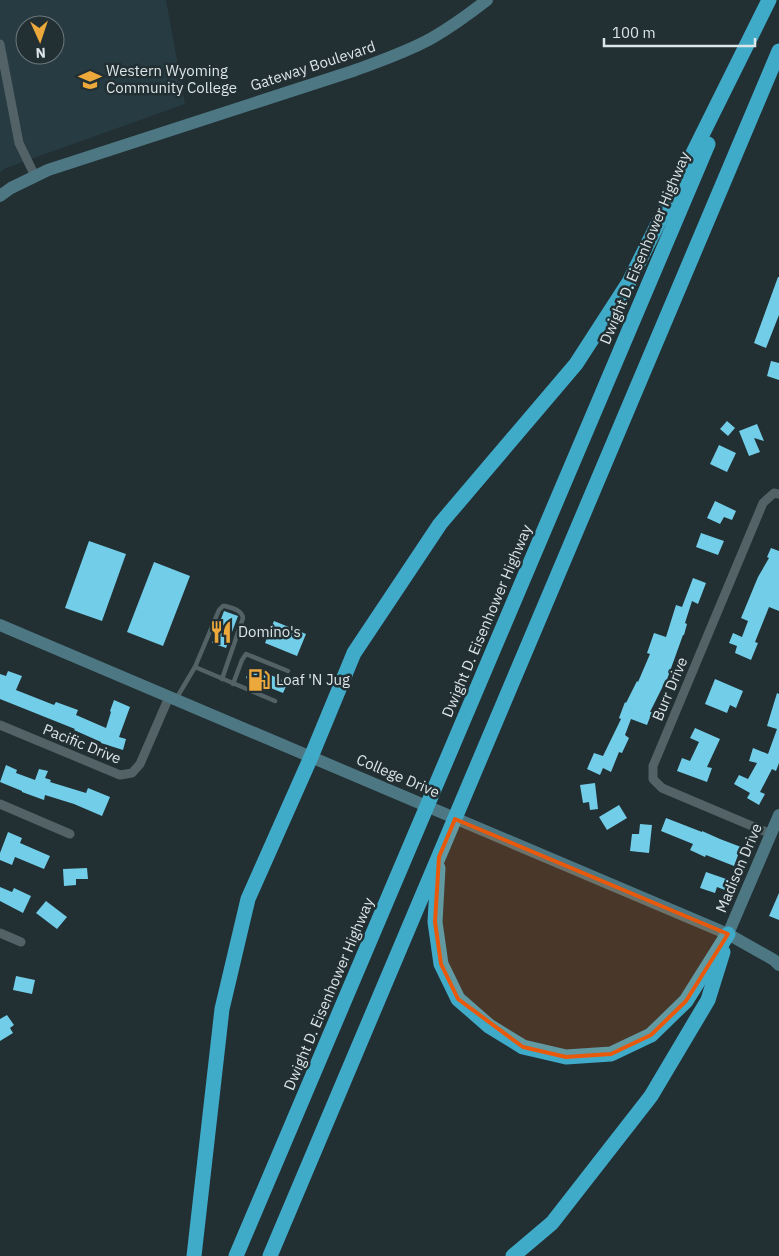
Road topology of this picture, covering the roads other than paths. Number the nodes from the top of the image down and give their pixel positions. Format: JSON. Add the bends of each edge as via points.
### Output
{"nodes":[{"id":1,"x":487,"y":0,"type":"edge"},
{"id":2,"x":769,"y":0,"type":"edge"},
{"id":3,"x":0,"y":44,"type":"edge"},
{"id":4,"x":779,"y":51,"type":"edge"},
{"id":5,"x":35,"y":176,"type":"junction"},
{"id":6,"x":0,"y":196,"type":"edge"},
{"id":7,"x":777,"y":494,"type":"edge"},
{"id":8,"x":0,"y":626,"type":"edge"},
{"id":9,"x":196,"y":667,"type":"junction"},
{"id":10,"x":288,"y":671,"type":"dead end"},
{"id":11,"x":222,"y":679,"type":"junction"},
{"id":12,"x":233,"y":684,"type":"junction"},
{"id":13,"x":172,"y":698,"type":"junction"},
{"id":14,"x":275,"y":701,"type":"dead end"},
{"id":15,"x":0,"y":726,"type":"edge"},
{"id":16,"x":311,"y":757,"type":"junction"},
{"id":17,"x":0,"y":804,"type":"edge"},
{"id":18,"x":779,"y":816,"type":"edge"},
{"id":19,"x":70,"y":834,"type":"dead end"},
{"id":20,"x":771,"y":834,"type":"junction"},
{"id":21,"x":439,"y":857,"type":"junction"},
{"id":22,"x":0,"y":933,"type":"edge"},
{"id":23,"x":728,"y":934,"type":"junction"},
{"id":24,"x":21,"y":942,"type":"dead end"},
{"id":25,"x":779,"y":965,"type":"edge"},
{"id":26,"x":194,"y":1256,"type":"edge"},
{"id":27,"x":236,"y":1256,"type":"edge"},
{"id":28,"x":270,"y":1256,"type":"edge"},
{"id":29,"x":513,"y":1256,"type":"edge"}],
"edges":[{"from":1,"to":5,"type":"main road","name":"Gateway Boulevard","via":[[432,38],[394,56]]},
{"from":2,"to":16,"type":"highway","via":[[629,282],[576,364],[440,524],[354,653]]},
{"from":2,"to":27,"type":"highway","name":"Dwight D. Eisenhower Highway"},
{"from":3,"to":5,"type":"street","via":[[18,143]]},
{"from":4,"to":21,"type":"highway"},
{"from":5,"to":6,"type":"main road","name":"Gateway Boulevard"},
{"from":7,"to":20,"type":"street","name":"Burr Drive","via":[[763,504],[653,766],[653,779],[662,788]]},
{"from":8,"to":13,"type":"main road","name":"College Drive"},
{"from":9,"to":11,"type":"lane"},
{"from":9,"to":11,"type":"lane","via":[[219,610],[223,606],[234,609],[241,613],[242,622]]},
{"from":9,"to":13,"type":"lane"},
{"from":10,"to":12,"type":"lane","via":[[246,654]]},
{"from":11,"to":12,"type":"lane"},
{"from":12,"to":14,"type":"lane"},
{"from":13,"to":15,"type":"street","name":"Pacific Drive","via":[[140,764],[132,773],[120,775]]},
{"from":13,"to":16,"type":"main road","name":"College Drive"},
{"from":16,"to":23,"type":"main road","name":"College Drive"},
{"from":16,"to":26,"type":"highway","via":[[248,899],[224,1000]]},
{"from":17,"to":19,"type":"street"},
{"from":18,"to":20,"type":"main road","name":"Madison Drive"},
{"from":20,"to":23,"type":"main road","name":"Madison Drive"},
{"from":21,"to":23,"type":"highway","via":[[435,922],[441,964],[458,999],[488,1026],[523,1048],[566,1057],[611,1054],[651,1035],[686,1001]]},
{"from":21,"to":28,"type":"highway"},
{"from":22,"to":24,"type":"street"},
{"from":23,"to":25,"type":"main road","name":"College Drive"},
{"from":23,"to":29,"type":"highway","via":[[708,1000],[650,1096],[552,1223]]}]}
